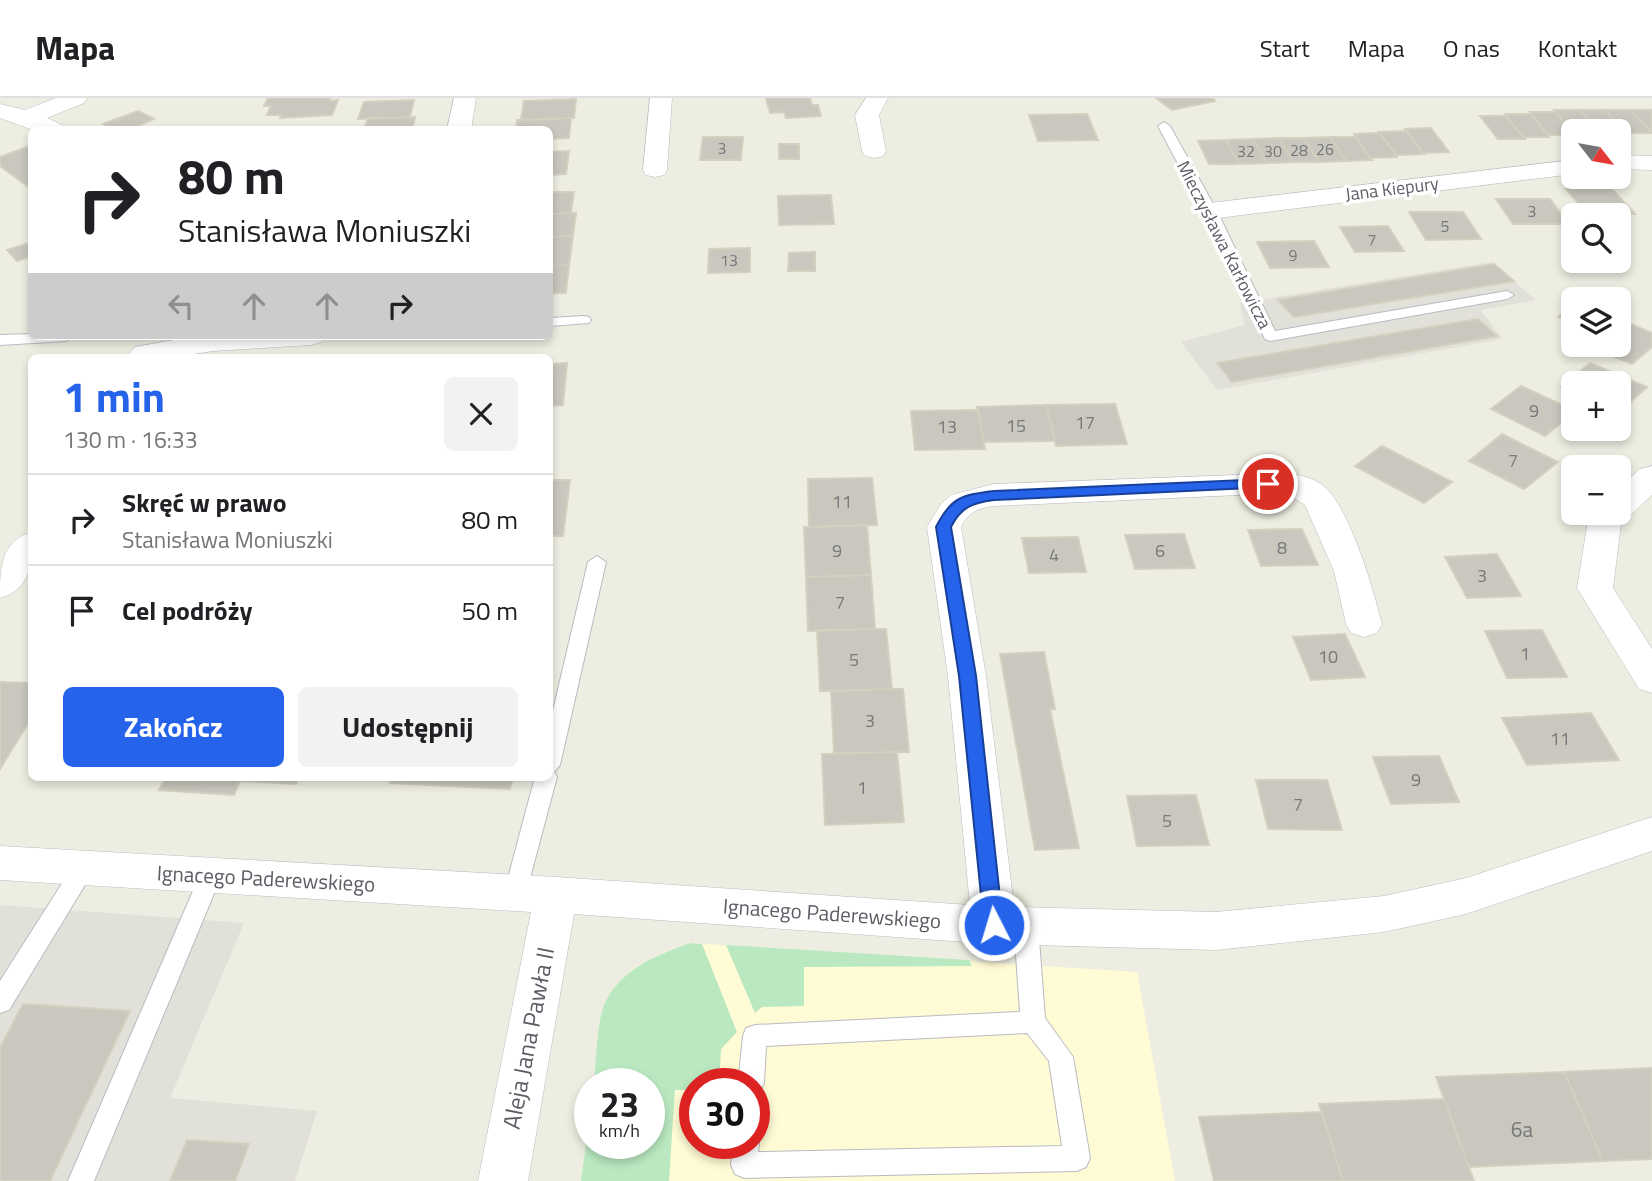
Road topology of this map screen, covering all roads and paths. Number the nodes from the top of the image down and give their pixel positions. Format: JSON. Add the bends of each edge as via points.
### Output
{"nodes":[{"id":1,"x":76,"y":98,"type":"edge"},
{"id":2,"x":465,"y":98,"type":"edge"},
{"id":3,"x":661,"y":98,"type":"edge"},
{"id":4,"x":877,"y":98,"type":"edge"},
{"id":5,"x":0,"y":111,"type":"edge"},
{"id":6,"x":27,"y":118,"type":"junction"},
{"id":7,"x":45,"y":126,"type":"edge"},
{"id":8,"x":460,"y":126,"type":"edge"},
{"id":9,"x":1164,"y":126,"type":"dead end"},
{"id":10,"x":874,"y":151,"type":"dead end"},
{"id":11,"x":1631,"y":162,"type":"edge"},
{"id":12,"x":1652,"y":163,"type":"edge"},
{"id":13,"x":1561,"y":168,"type":"edge"},
{"id":14,"x":654,"y":170,"type":"dead end"},
{"id":15,"x":1210,"y":211,"type":"junction"},
{"id":16,"x":1507,"y":295,"type":"dead end"},
{"id":17,"x":584,"y":320,"type":"dead end"},
{"id":18,"x":553,"y":322,"type":"edge"},
{"id":19,"x":28,"y":338,"type":"edge"},
{"id":20,"x":0,"y":340,"type":"edge"},
{"id":21,"x":246,"y":340,"type":"edge"},
{"id":22,"x":145,"y":349,"type":"edge"},
{"id":23,"x":1652,"y":476,"type":"edge"},
{"id":24,"x":1631,"y":496,"type":"edge"},
{"id":25,"x":1604,"y":525,"type":"edge"},
{"id":26,"x":28,"y":548,"type":"edge"},
{"id":27,"x":597,"y":562,"type":"dead end"},
{"id":28,"x":0,"y":586,"type":"edge"},
{"id":29,"x":1364,"y":624,"type":"dead end"},
{"id":30,"x":1652,"y":678,"type":"edge"},
{"id":31,"x":553,"y":752,"type":"edge"},
{"id":32,"x":546,"y":781,"type":"edge"},
{"id":33,"x":1652,"y":834,"type":"edge"},
{"id":34,"x":0,"y":863,"type":"edge"},
{"id":35,"x":83,"y":869,"type":"junction"},
{"id":36,"x":210,"y":877,"type":"junction"},
{"id":37,"x":536,"y":894,"type":"junction"},
{"id":38,"x":1010,"y":925,"type":"junction"},
{"id":39,"x":0,"y":1002,"type":"edge"},
{"id":40,"x":1033,"y":1022,"type":"junction"},
{"id":41,"x":752,"y":1068,"type":"edge"},
{"id":42,"x":745,"y":1159,"type":"edge"},
{"id":43,"x":80,"y":1181,"type":"edge"},
{"id":44,"x":503,"y":1181,"type":"edge"}],
"edges":[{"from":1,"to":6,"type":"street"},
{"from":2,"to":8,"type":"street"},
{"from":3,"to":14,"type":"street"},
{"from":4,"to":10,"type":"street","via":[[867,115]]},
{"from":5,"to":6,"type":"street"},
{"from":6,"to":7,"type":"street"},
{"from":9,"to":15,"type":"lane","name":"Mieczysława Karłowicza"},
{"from":11,"to":12,"type":"street"},
{"from":13,"to":15,"type":"street","name":"Jana Kiepury"},
{"from":15,"to":16,"type":"lane","name":"Mieczysława Karłowicza","via":[[1270,336]]},
{"from":17,"to":18,"type":"lane"},
{"from":19,"to":20,"type":"lane"},
{"from":21,"to":22,"type":"street"},
{"from":23,"to":24,"type":"street"},
{"from":25,"to":30,"type":"street","via":[[1595,588]]},
{"from":26,"to":28,"type":"street"},
{"from":27,"to":31,"type":"lane"},
{"from":29,"to":38,"type":"street","via":[[1351,571],[1319,500],[1290,483],[994,495],[968,499],[951,511],[944,527]]},
{"from":32,"to":37,"type":"lane"},
{"from":33,"to":38,"type":"street","name":"Ignacego Paderewskiego","via":[[1466,896],[1384,914],[1216,931]]},
{"from":34,"to":35,"type":"street","name":"Ignacego Paderewskiego"},
{"from":35,"to":36,"type":"street","name":"Ignacego Paderewskiego"},
{"from":35,"to":39,"type":"lane"},
{"from":36,"to":37,"type":"street","name":"Ignacego Paderewskiego"},
{"from":36,"to":43,"type":"lane"},
{"from":37,"to":38,"type":"street","name":"Ignacego Paderewskiego"},
{"from":37,"to":44,"type":"street","name":"Aleja Jana Pawła II"},
{"from":38,"to":40,"type":"lane"},
{"from":40,"to":41,"type":"lane","via":[[755,1037]]},
{"from":40,"to":42,"type":"lane","via":[[1061,1057],[1077,1158],[744,1165]]}]}
